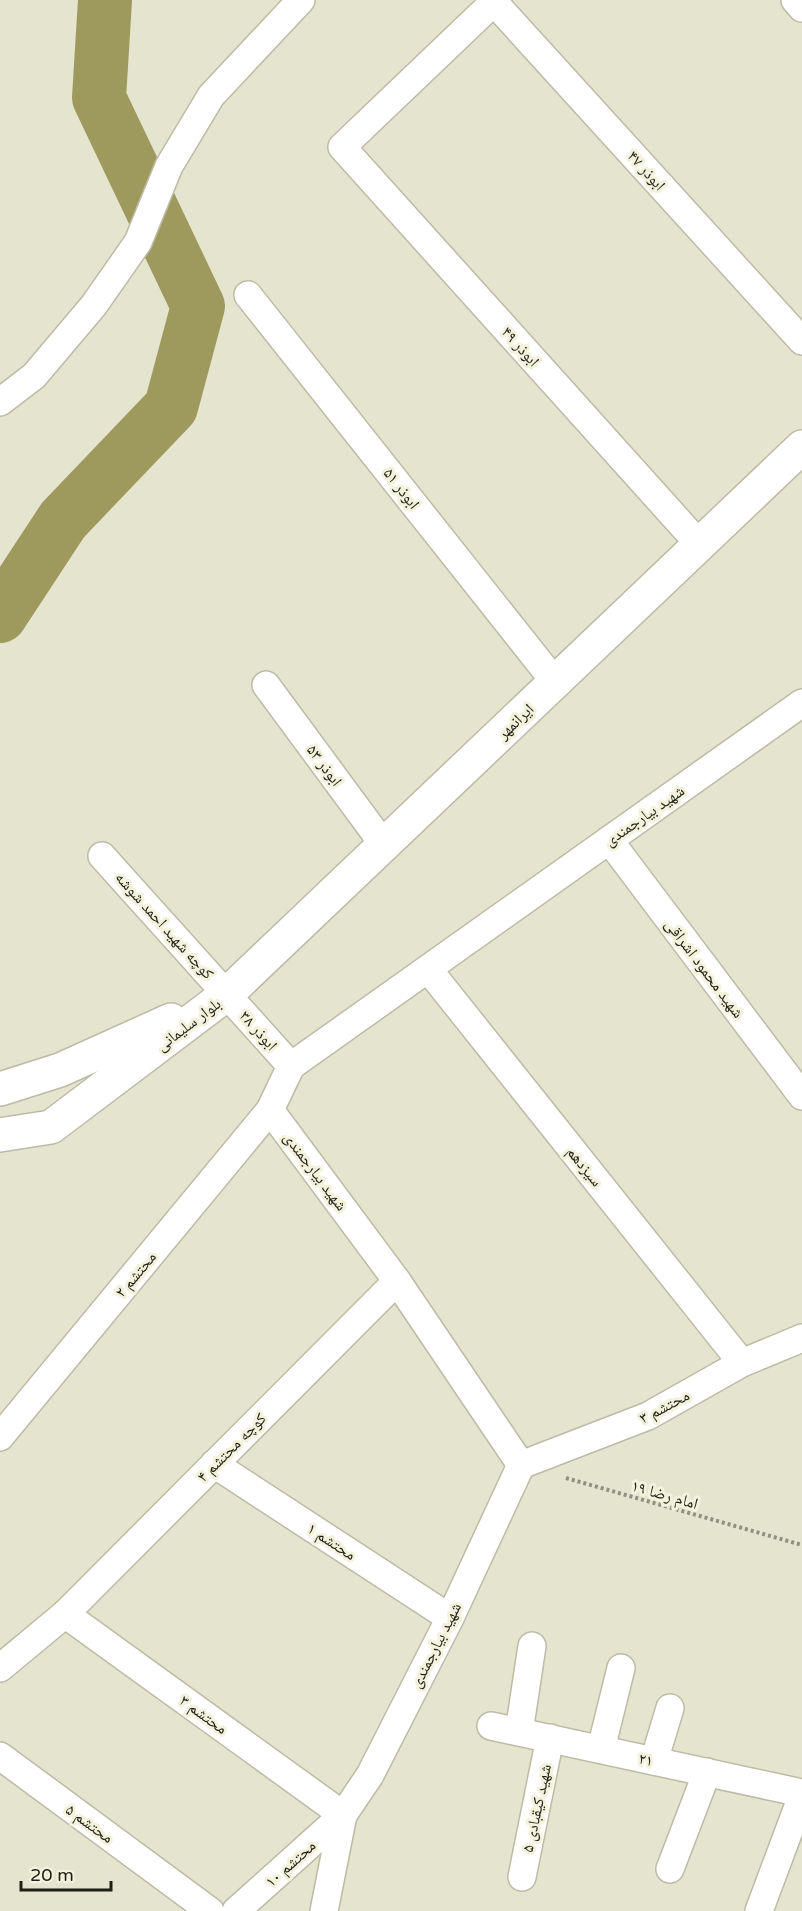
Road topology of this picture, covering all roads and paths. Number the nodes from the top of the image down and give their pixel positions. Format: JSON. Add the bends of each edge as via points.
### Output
{"nodes":[{"id":1,"x":301,"y":0,"type":"edge"},
{"id":2,"x":795,"y":0,"type":"edge"},
{"id":3,"x":494,"y":1,"type":"edge"},
{"id":4,"x":802,"y":8,"type":"edge"},
{"id":5,"x":248,"y":295,"type":"dead end"},
{"id":6,"x":802,"y":341,"type":"edge"},
{"id":7,"x":0,"y":402,"type":"edge"},
{"id":8,"x":802,"y":447,"type":"edge"},
{"id":9,"x":700,"y":545,"type":"junction"},
{"id":10,"x":555,"y":682,"type":"junction"},
{"id":11,"x":266,"y":686,"type":"dead end"},
{"id":12,"x":801,"y":706,"type":"edge"},
{"id":13,"x":609,"y":840,"type":"junction"},
{"id":14,"x":384,"y":844,"type":"junction"},
{"id":15,"x":102,"y":856,"type":"dead end"},
{"id":16,"x":428,"y":969,"type":"junction"},
{"id":17,"x":227,"y":994,"type":"junction"},
{"id":18,"x":291,"y":1066,"type":"junction"},
{"id":19,"x":0,"y":1089,"type":"edge"},
{"id":20,"x":802,"y":1096,"type":"edge"},
{"id":21,"x":270,"y":1110,"type":"junction"},
{"id":22,"x":0,"y":1135,"type":"edge"},
{"id":23,"x":397,"y":1281,"type":"junction"},
{"id":24,"x":802,"y":1338,"type":"edge"},
{"id":25,"x":742,"y":1363,"type":"junction"},
{"id":26,"x":0,"y":1437,"type":"edge"},
{"id":27,"x":214,"y":1464,"type":"junction"},
{"id":28,"x":521,"y":1465,"type":"junction"},
{"id":29,"x":802,"y":1545,"type":"edge"},
{"id":30,"x":65,"y":1614,"type":"junction"},
{"id":31,"x":450,"y":1618,"type":"junction"},
{"id":32,"x":532,"y":1646,"type":"dead end"},
{"id":33,"x":0,"y":1668,"type":"edge"},
{"id":34,"x":621,"y":1668,"type":"dead end"},
{"id":35,"x":670,"y":1708,"type":"dead end"},
{"id":36,"x":491,"y":1726,"type":"dead end"},
{"id":37,"x":519,"y":1732,"type":"junction"},
{"id":38,"x":550,"y":1738,"type":"junction"},
{"id":39,"x":601,"y":1749,"type":"junction"},
{"id":40,"x":0,"y":1756,"type":"edge"},
{"id":41,"x":654,"y":1761,"type":"junction"},
{"id":42,"x":707,"y":1772,"type":"junction"},
{"id":43,"x":802,"y":1794,"type":"edge"},
{"id":44,"x":343,"y":1815,"type":"junction"},
{"id":45,"x":670,"y":1869,"type":"dead end"},
{"id":46,"x":522,"y":1877,"type":"dead end"},
{"id":47,"x":210,"y":1911,"type":"edge"},
{"id":48,"x":236,"y":1911,"type":"edge"},
{"id":49,"x":324,"y":1911,"type":"edge"},
{"id":50,"x":759,"y":1911,"type":"edge"}],
"edges":[{"from":1,"to":7,"type":"street","via":[[211,96],[169,166],[138,242],[94,304],[34,376]]},
{"from":2,"to":4,"type":"street"},
{"from":3,"to":6,"type":"street","name":"ابوذر ۴۷"},
{"from":3,"to":9,"type":"street","name":"ابوذر ۴۹","via":[[342,147]]},
{"from":5,"to":10,"type":"street","name":"ابوذر ۵۱"},
{"from":8,"to":9,"type":"main road","name":"ایرانمهر"},
{"from":9,"to":10,"type":"main road","name":"ایرانمهر"},
{"from":10,"to":14,"type":"main road","name":"ایرانمهر"},
{"from":11,"to":14,"type":"street","name":"۵۳ ابوذر"},
{"from":12,"to":13,"type":"street","name":"شهید بیارجمندی"},
{"from":13,"to":16,"type":"street","name":"شهید بیارجمندی"},
{"from":13,"to":20,"type":"street","name":"شهید محمود اشراقی"},
{"from":14,"to":17,"type":"main road","name":"ایرانمهر"},
{"from":15,"to":17,"type":"street","name":"کوچه شهید احمد شوشه"},
{"from":16,"to":18,"type":"street","name":"شهید بیارجمندی"},
{"from":16,"to":25,"type":"street","name":"سیزدهم"},
{"from":17,"to":18,"type":"street","name":"ابوذر ۳۸"},
{"from":17,"to":19,"type":"main road","name":"بلوار سلیمانی","via":[[60,1070]]},
{"from":17,"to":22,"type":"main road","name":"بلوار سلیمانی","via":[[51,1127]]},
{"from":18,"to":21,"type":"street","name":"شهید بیارجمندی"},
{"from":21,"to":23,"type":"street","name":"شهید بیارجمندی"},
{"from":21,"to":26,"type":"street","name":"۲ محتشم"},
{"from":23,"to":27,"type":"street","name":"کوچه محتشم ۴"},
{"from":23,"to":28,"type":"street","name":"شهید بیارجمندی"},
{"from":24,"to":25,"type":"street","name":"محتشم ۳"},
{"from":25,"to":28,"type":"street","name":"محتشم ۳","via":[[648,1416]]},
{"from":27,"to":30,"type":"street","name":"کوچه محتشم ۴"},
{"from":27,"to":31,"type":"street","name":"محتشم ۱"},
{"from":28,"to":29,"type":"path","name":"امام رضا ۱۹"},
{"from":28,"to":31,"type":"street","name":"شهید بیارجمندی"},
{"from":30,"to":33,"type":"street","name":"کوچه محتشم ۴"},
{"from":30,"to":44,"type":"street","name":"محتشم ۳"},
{"from":31,"to":44,"type":"street","name":"شهید بیارجمندی","via":[[370,1775]]},
{"from":32,"to":37,"type":"street"},
{"from":34,"to":39,"type":"street"},
{"from":35,"to":41,"type":"street"},
{"from":36,"to":37,"type":"street","name":"۲۱"},
{"from":37,"to":38,"type":"street","name":"۲۱"},
{"from":38,"to":39,"type":"street","name":"۲۱"},
{"from":38,"to":46,"type":"street","name":"۵ شهید کیقبادی"},
{"from":39,"to":41,"type":"street","name":"۲۱"},
{"from":40,"to":47,"type":"street","name":"محتشم ۵"},
{"from":41,"to":42,"type":"street","name":"۲۱"},
{"from":42,"to":43,"type":"street","name":"۲۱"},
{"from":42,"to":45,"type":"street"},
{"from":43,"to":50,"type":"street"},
{"from":44,"to":48,"type":"street","name":"۱۰ محتشم"},
{"from":44,"to":49,"type":"street"}]}
